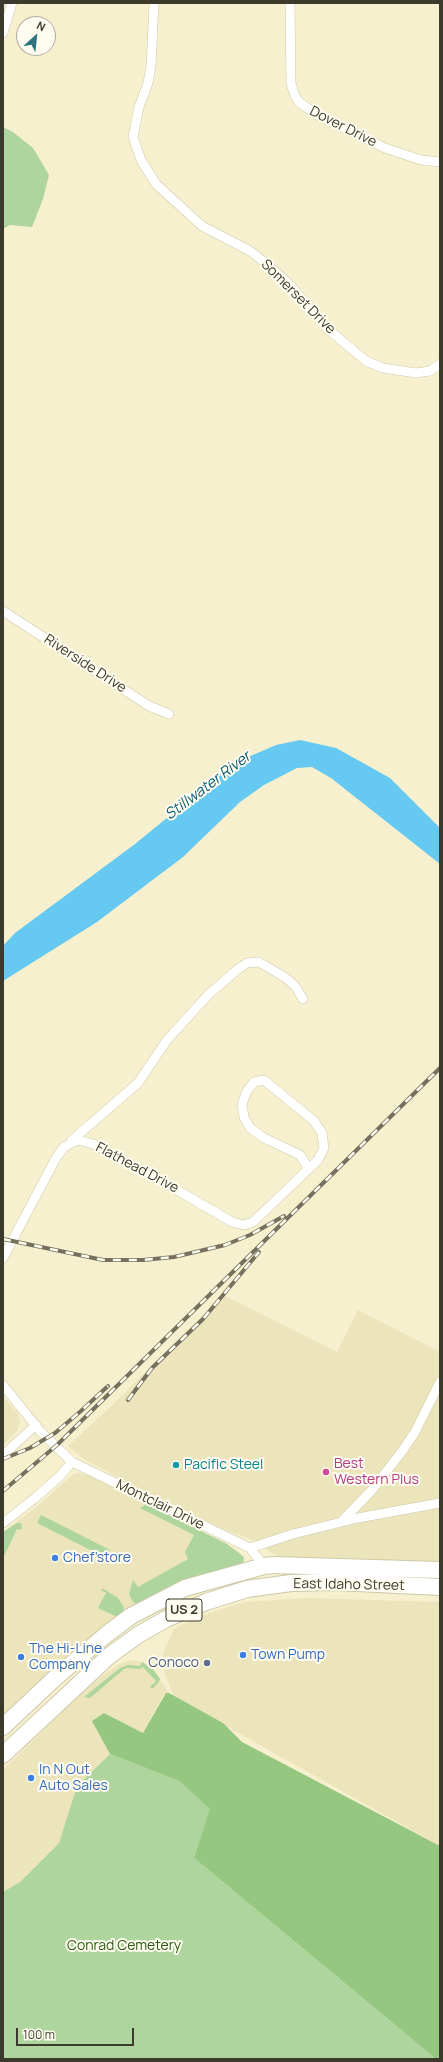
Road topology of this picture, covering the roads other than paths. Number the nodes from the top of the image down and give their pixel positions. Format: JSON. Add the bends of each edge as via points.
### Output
{"nodes":[{"id":1,"x":12,"y":3,"type":"edge"},
{"id":2,"x":154,"y":3,"type":"edge"},
{"id":3,"x":290,"y":3,"type":"edge"},
{"id":4,"x":3,"y":33,"type":"edge"},
{"id":5,"x":440,"y":162,"type":"edge"},
{"id":6,"x":440,"y":364,"type":"edge"},
{"id":7,"x":3,"y":611,"type":"edge"},
{"id":8,"x":169,"y":714,"type":"dead end"},
{"id":9,"x":303,"y":999,"type":"dead end"},
{"id":10,"x":64,"y":1147,"type":"junction"},
{"id":11,"x":309,"y":1169,"type":"junction"},
{"id":12,"x":3,"y":1258,"type":"edge"},
{"id":13,"x":440,"y":1382,"type":"edge"},
{"id":14,"x":3,"y":1385,"type":"edge"},
{"id":15,"x":36,"y":1425,"type":"junction"},
{"id":16,"x":3,"y":1455,"type":"edge"},
{"id":17,"x":72,"y":1462,"type":"junction"},
{"id":18,"x":440,"y":1503,"type":"edge"},
{"id":19,"x":3,"y":1523,"type":"edge"},
{"id":20,"x":334,"y":1526,"type":"junction"},
{"id":21,"x":250,"y":1548,"type":"junction"},
{"id":22,"x":264,"y":1566,"type":"junction"},
{"id":23,"x":440,"y":1570,"type":"edge"},
{"id":24,"x":440,"y":1587,"type":"edge"},
{"id":25,"x":3,"y":1727,"type":"edge"},
{"id":26,"x":3,"y":1755,"type":"edge"}],
"edges":[{"from":1,"to":4,"type":"street"},
{"from":2,"to":6,"type":"street","name":"Somerset Drive","via":[[151,66],[133,137],[141,160],[156,184],[178,207],[202,226],[250,251],[268,264],[329,330],[366,361],[383,368],[416,373],[430,371]]},
{"from":3,"to":5,"type":"street","name":"Dover Drive","via":[[291,83],[299,102],[317,114],[385,148],[421,160]]},
{"from":7,"to":8,"type":"street","name":"Riverside Drive","via":[[149,706]]},
{"from":9,"to":10,"type":"street","via":[[291,982],[272,968],[258,962],[247,963],[208,995],[167,1040],[138,1083]]},
{"from":10,"to":11,"type":"street","name":"Flathead Drive","via":[[78,1140],[93,1144],[172,1186],[232,1222],[244,1225],[253,1222]]},
{"from":10,"to":12,"type":"street"},
{"from":11,"to":11,"type":"street","name":"Flathead Drive","via":[[318,1160],[324,1148],[322,1133],[314,1121],[274,1087],[264,1080],[254,1082],[242,1104],[244,1117],[250,1128],[264,1138],[300,1155]]},
{"from":13,"to":20,"type":"street","via":[[403,1450],[353,1512]]},
{"from":14,"to":15,"type":"street"},
{"from":15,"to":16,"type":"street"},
{"from":15,"to":17,"type":"street"},
{"from":17,"to":19,"type":"street","via":[[60,1476]]},
{"from":17,"to":21,"type":"street","name":"Montclair Drive"},
{"from":18,"to":20,"type":"street","via":[[389,1512]]},
{"from":20,"to":21,"type":"street","via":[[293,1534]]},
{"from":21,"to":22,"type":"street","name":"Montclair Drive"},
{"from":22,"to":23,"type":"highway","name":"East Idaho Street","number":"US 2","via":[[295,1564]]},
{"from":22,"to":25,"type":"highway","name":"East Idaho Street","number":"US 2","via":[[186,1588],[131,1616],[55,1678]]},
{"from":24,"to":26,"type":"highway","name":"East Idaho Street","number":"US 2","via":[[336,1582],[291,1583],[247,1589],[206,1602],[175,1614],[146,1630],[109,1656]]}]}
